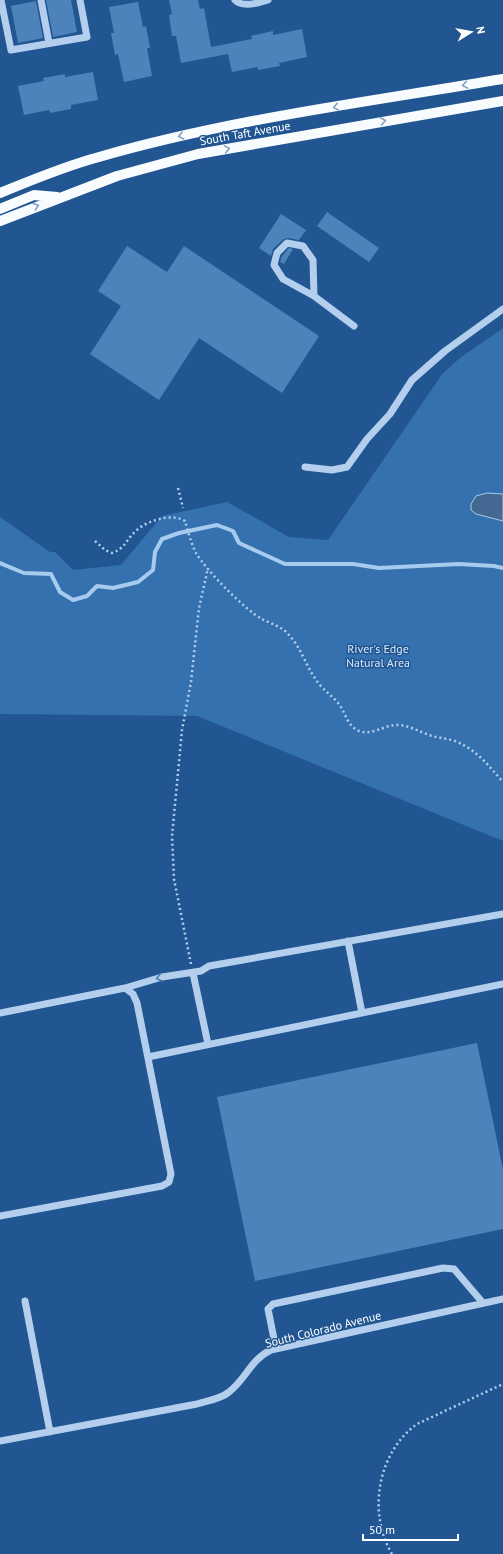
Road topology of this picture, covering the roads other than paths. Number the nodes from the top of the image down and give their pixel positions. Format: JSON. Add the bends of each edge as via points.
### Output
{"nodes":[{"id":1,"x":1,"y":0,"type":"edge"},
{"id":2,"x":41,"y":0,"type":"edge"},
{"id":3,"x":80,"y":0,"type":"edge"},
{"id":4,"x":235,"y":0,"type":"edge"},
{"id":5,"x":268,"y":0,"type":"edge"},
{"id":6,"x":49,"y":43,"type":"junction"},
{"id":7,"x":503,"y":79,"type":"edge"},
{"id":8,"x":503,"y":101,"type":"edge"},
{"id":9,"x":0,"y":193,"type":"edge"},
{"id":10,"x":61,"y":197,"type":"junction"},
{"id":11,"x":0,"y":209,"type":"edge"},
{"id":12,"x":0,"y":221,"type":"edge"},
{"id":13,"x":314,"y":296,"type":"junction"},
{"id":14,"x":503,"y":309,"type":"edge"},
{"id":15,"x":354,"y":326,"type":"dead end"},
{"id":16,"x":305,"y":467,"type":"dead end"},
{"id":17,"x":503,"y":914,"type":"edge"},
{"id":18,"x":348,"y":941,"type":"junction"},
{"id":19,"x":193,"y":973,"type":"junction"},
{"id":20,"x":503,"y":984,"type":"edge"},
{"id":21,"x":125,"y":988,"type":"junction"},
{"id":22,"x":0,"y":1013,"type":"edge"},
{"id":23,"x":362,"y":1013,"type":"junction"},
{"id":24,"x":208,"y":1044,"type":"junction"},
{"id":25,"x":148,"y":1057,"type":"junction"},
{"id":26,"x":0,"y":1208,"type":"edge"},
{"id":27,"x":1,"y":1216,"type":"edge"},
{"id":28,"x":503,"y":1299,"type":"edge"},
{"id":29,"x":25,"y":1301,"type":"dead end"},
{"id":30,"x":483,"y":1303,"type":"junction"},
{"id":31,"x":271,"y":1350,"type":"junction"},
{"id":32,"x":50,"y":1432,"type":"junction"},
{"id":33,"x":0,"y":1441,"type":"edge"}],
"edges":[{"from":1,"to":6,"type":"lane","via":[[10,50]]},
{"from":2,"to":6,"type":"lane"},
{"from":3,"to":6,"type":"lane","via":[[87,37]]},
{"from":4,"to":5,"type":"lane","via":[[244,5]]},
{"from":7,"to":9,"type":"main road","name":"South Taft Avenue","one_way":true,"via":[[180,136],[98,157]]},
{"from":10,"to":8,"type":"main road","name":"South Taft Avenue","one_way":true,"via":[[117,176],[198,154]]},
{"from":10,"to":11,"type":"main road","via":[[34,195]]},
{"from":12,"to":10,"type":"main road","name":"South Taft Avenue","one_way":true},
{"from":13,"to":13,"type":"lane","via":[[313,260],[303,246],[287,243],[277,253],[274,265],[283,279]]},
{"from":13,"to":15,"type":"lane"},
{"from":14,"to":16,"type":"lane","via":[[445,351],[412,380],[390,414],[367,439],[347,467],[332,470]]},
{"from":17,"to":18,"type":"lane"},
{"from":18,"to":19,"type":"lane","via":[[209,966]]},
{"from":18,"to":23,"type":"lane"},
{"from":19,"to":21,"type":"lane","one_way":true,"via":[[162,977]]},
{"from":19,"to":24,"type":"lane"},
{"from":20,"to":23,"type":"lane"},
{"from":21,"to":22,"type":"lane"},
{"from":21,"to":25,"type":"lane","via":[[133,994],[137,1002]]},
{"from":23,"to":24,"type":"lane"},
{"from":24,"to":25,"type":"lane"},
{"from":25,"to":27,"type":"lane","via":[[170,1174],[169,1182],[162,1186]]},
{"from":26,"to":27,"type":"lane"},
{"from":28,"to":30,"type":"lane","name":"South Colorado Avenue"},
{"from":29,"to":32,"type":"lane"},
{"from":30,"to":31,"type":"lane","name":"South Colorado Avenue"},
{"from":30,"to":31,"type":"lane","via":[[454,1269],[443,1268],[273,1304],[268,1309],[274,1339]]},
{"from":31,"to":32,"type":"lane","name":"South Colorado Avenue","via":[[258,1358],[240,1382],[223,1396],[196,1404]]},
{"from":32,"to":33,"type":"lane","name":"South Colorado Avenue"}]}
